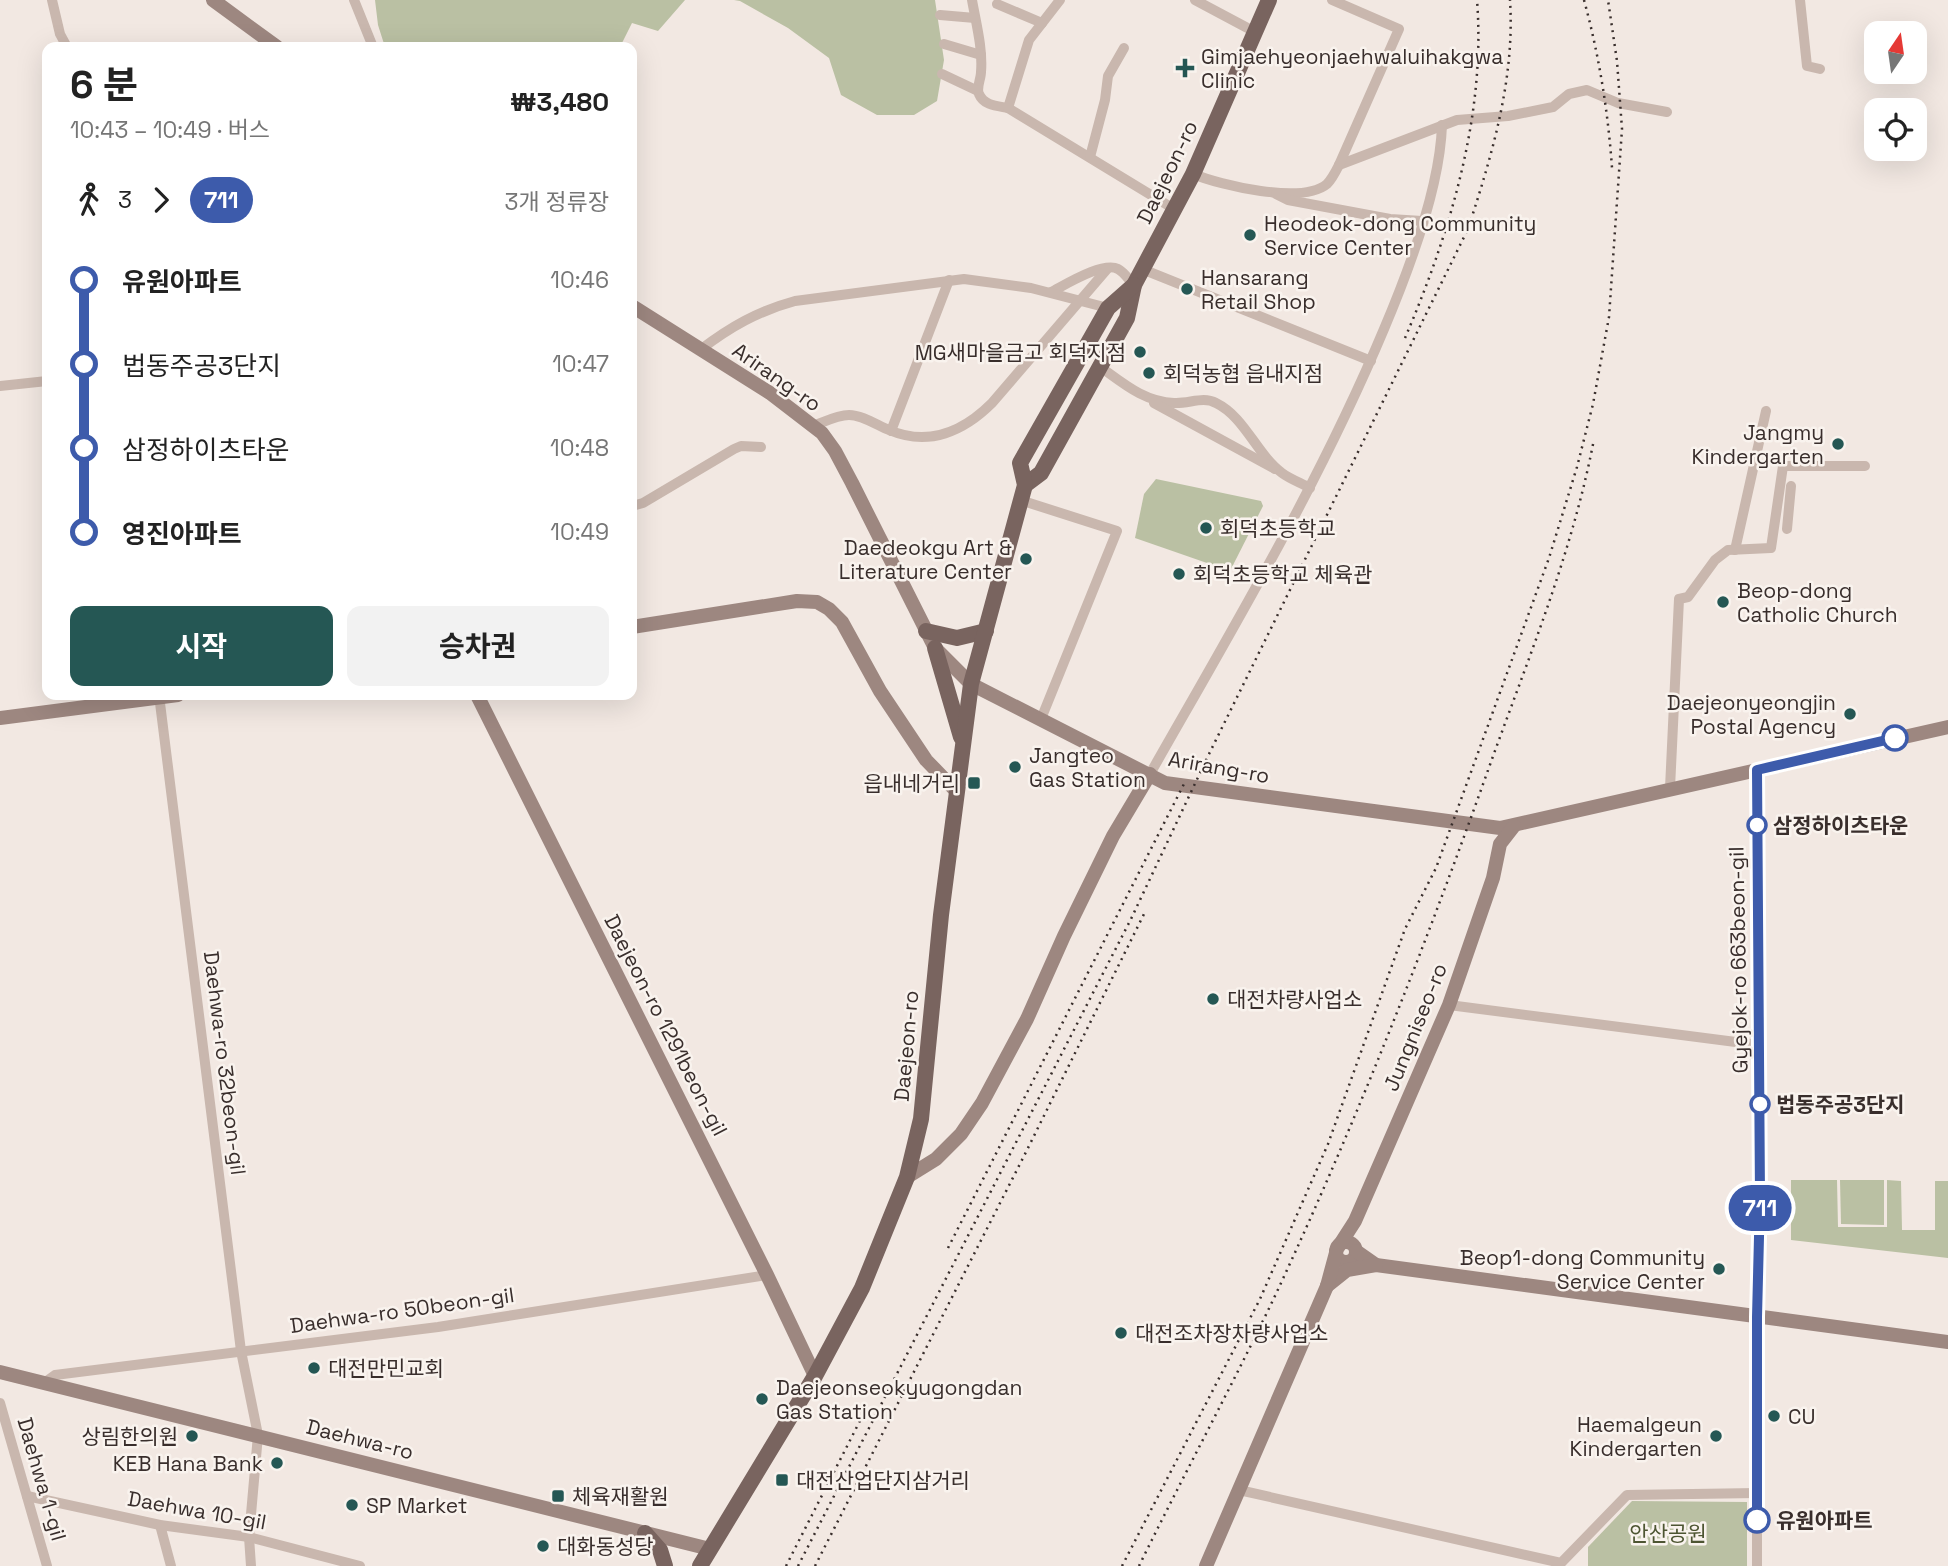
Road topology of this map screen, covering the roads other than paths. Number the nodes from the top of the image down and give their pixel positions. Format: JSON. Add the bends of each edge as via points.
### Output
{"nodes":[{"id":1,"x":52,"y":0,"type":"edge"},
{"id":2,"x":213,"y":0,"type":"edge"},
{"id":3,"x":354,"y":0,"type":"edge"},
{"id":4,"x":972,"y":0,"type":"edge"},
{"id":5,"x":1195,"y":0,"type":"edge"},
{"id":6,"x":1269,"y":0,"type":"edge"},
{"id":7,"x":1332,"y":0,"type":"edge"},
{"id":8,"x":1800,"y":0,"type":"edge"},
{"id":9,"x":1057,"y":1,"type":"edge"},
{"id":10,"x":997,"y":4,"type":"dead end"},
{"id":11,"x":940,"y":15,"type":"dead end"},
{"id":12,"x":975,"y":18,"type":"junction"},
{"id":13,"x":1042,"y":23,"type":"junction"},
{"id":14,"x":1255,"y":32,"type":"junction"},
{"id":15,"x":64,"y":42,"type":"edge"},
{"id":16,"x":270,"y":42,"type":"edge"},
{"id":17,"x":371,"y":42,"type":"edge"},
{"id":18,"x":944,"y":44,"type":"dead end"},
{"id":19,"x":1124,"y":48,"type":"dead end"},
{"id":20,"x":981,"y":55,"type":"junction"},
{"id":21,"x":1820,"y":69,"type":"dead end"},
{"id":22,"x":942,"y":74,"type":"dead end"},
{"id":23,"x":978,"y":91,"type":"junction"},
{"id":24,"x":1008,"y":107,"type":"junction"},
{"id":25,"x":1667,"y":112,"type":"dead end"},
{"id":26,"x":1442,"y":125,"type":"junction"},
{"id":27,"x":1090,"y":158,"type":"junction"},
{"id":28,"x":1339,"y":165,"type":"junction"},
{"id":29,"x":1193,"y":174,"type":"junction"},
{"id":30,"x":1274,"y":192,"type":"junction"},
{"id":31,"x":1174,"y":209,"type":"junction"},
{"id":32,"x":1422,"y":221,"type":"junction"},
{"id":33,"x":1108,"y":268,"type":"junction"},
{"id":34,"x":1142,"y":269,"type":"junction"},
{"id":35,"x":949,"y":280,"type":"junction"},
{"id":36,"x":1134,"y":285,"type":"junction"},
{"id":37,"x":1051,"y":292,"type":"junction"},
{"id":38,"x":1081,"y":300,"type":"junction"},
{"id":39,"x":1108,"y":308,"type":"junction"},
{"id":40,"x":637,"y":309,"type":"edge"},
{"id":41,"x":700,"y":350,"type":"junction"},
{"id":42,"x":1371,"y":361,"type":"junction"},
{"id":43,"x":1099,"y":366,"type":"junction"},
{"id":44,"x":42,"y":381,"type":"edge"},
{"id":45,"x":0,"y":386,"type":"edge"},
{"id":46,"x":1139,"y":395,"type":"junction"},
{"id":47,"x":1766,"y":411,"type":"dead end"},
{"id":48,"x":813,"y":426,"type":"junction"},
{"id":49,"x":891,"y":431,"type":"junction"},
{"id":50,"x":761,"y":447,"type":"dead end"},
{"id":51,"x":1865,"y":466,"type":"dead end"},
{"id":52,"x":1280,"y":472,"type":"junction"},
{"id":53,"x":1791,"y":486,"type":"dead end"},
{"id":54,"x":1310,"y":488,"type":"junction"},
{"id":55,"x":1022,"y":492,"type":"junction"},
{"id":56,"x":637,"y":505,"type":"edge"},
{"id":57,"x":1787,"y":529,"type":"dead end"},
{"id":58,"x":1735,"y":550,"type":"junction"},
{"id":59,"x":637,"y":626,"type":"edge"},
{"id":60,"x":926,"y":631,"type":"junction"},
{"id":61,"x":986,"y":631,"type":"junction"},
{"id":62,"x":935,"y":648,"type":"junction"},
{"id":63,"x":971,"y":684,"type":"junction"},
{"id":64,"x":130,"y":700,"type":"edge"},
{"id":65,"x":160,"y":700,"type":"edge"},
{"id":66,"x":479,"y":700,"type":"edge"},
{"id":67,"x":0,"y":718,"type":"edge"},
{"id":68,"x":1041,"y":719,"type":"junction"},
{"id":69,"x":1948,"y":727,"type":"edge"},
{"id":70,"x":963,"y":743,"type":"junction"},
{"id":71,"x":1757,"y":770,"type":"junction"},
{"id":72,"x":1150,"y":774,"type":"junction"},
{"id":73,"x":1670,"y":788,"type":"junction"},
{"id":74,"x":956,"y":792,"type":"junction"},
{"id":75,"x":1485,"y":826,"type":"junction"},
{"id":76,"x":1514,"y":826,"type":"junction"},
{"id":77,"x":1500,"y":844,"type":"junction"},
{"id":78,"x":1449,"y":1005,"type":"junction"},
{"id":79,"x":1759,"y":1045,"type":"junction"},
{"id":80,"x":907,"y":1177,"type":"junction"},
{"id":81,"x":1354,"y":1225,"type":"junction"},
{"id":82,"x":1337,"y":1249,"type":"junction"},
{"id":83,"x":1351,"y":1255,"type":"junction"},
{"id":84,"x":1371,"y":1264,"type":"junction"},
{"id":85,"x":767,"y":1276,"type":"junction"},
{"id":86,"x":1330,"y":1282,"type":"junction"},
{"id":87,"x":1757,"y":1317,"type":"junction"},
{"id":88,"x":1948,"y":1342,"type":"edge"},
{"id":89,"x":241,"y":1351,"type":"junction"},
{"id":90,"x":0,"y":1372,"type":"edge"},
{"id":91,"x":815,"y":1376,"type":"junction"},
{"id":92,"x":44,"y":1383,"type":"junction"},
{"id":93,"x":0,"y":1403,"type":"edge"},
{"id":94,"x":258,"y":1435,"type":"junction"},
{"id":95,"x":1239,"y":1490,"type":"junction"},
{"id":96,"x":1757,"y":1493,"type":"junction"},
{"id":97,"x":27,"y":1496,"type":"junction"},
{"id":98,"x":160,"y":1525,"type":"junction"},
{"id":99,"x":645,"y":1533,"type":"junction"},
{"id":100,"x":248,"y":1537,"type":"junction"},
{"id":101,"x":710,"y":1549,"type":"junction"},
{"id":102,"x":47,"y":1566,"type":"edge"},
{"id":103,"x":171,"y":1566,"type":"edge"},
{"id":104,"x":251,"y":1566,"type":"edge"},
{"id":105,"x":360,"y":1566,"type":"edge"},
{"id":106,"x":665,"y":1566,"type":"edge"},
{"id":107,"x":700,"y":1566,"type":"edge"},
{"id":108,"x":1206,"y":1566,"type":"edge"},
{"id":109,"x":1757,"y":1566,"type":"edge"}],
"edges":[{"from":1,"to":15,"type":"street"},
{"from":2,"to":16,"type":"main road"},
{"from":3,"to":17,"type":"street"},
{"from":4,"to":12,"type":"street"},
{"from":5,"to":14,"type":"street"},
{"from":6,"to":14,"type":"main road","name":"Daejeon-ro"},
{"from":7,"to":28,"type":"street","via":[[1399,29]]},
{"from":8,"to":21,"type":"street","via":[[1807,66]]},
{"from":9,"to":13,"type":"street"},
{"from":10,"to":13,"type":"street"},
{"from":11,"to":12,"type":"street"},
{"from":12,"to":20,"type":"street"},
{"from":13,"to":24,"type":"street","via":[[1029,40]]},
{"from":14,"to":29,"type":"main road","name":"Daejeon-ro"},
{"from":18,"to":20,"type":"street"},
{"from":19,"to":27,"type":"street","via":[[1108,76]]},
{"from":20,"to":23,"type":"street"},
{"from":22,"to":23,"type":"street"},
{"from":23,"to":24,"type":"street","via":[[989,104]]},
{"from":24,"to":27,"type":"street"},
{"from":25,"to":26,"type":"street","via":[[1618,103],[1587,90],[1569,94],[1553,107]]},
{"from":26,"to":28,"type":"street"},
{"from":26,"to":32,"type":"street"},
{"from":27,"to":31,"type":"street"},
{"from":28,"to":30,"type":"street","via":[[1326,185]]},
{"from":29,"to":30,"type":"street"},
{"from":29,"to":31,"type":"main road","name":"Daejeon-ro"},
{"from":30,"to":32,"type":"street","via":[[1288,200]]},
{"from":31,"to":34,"type":"main road","name":"Daejeon-ro"},
{"from":32,"to":42,"type":"street","via":[[1401,289]]},
{"from":33,"to":36,"type":"street","via":[[1121,270]]},
{"from":33,"to":37,"type":"street"},
{"from":33,"to":38,"type":"street"},
{"from":34,"to":36,"type":"main road","name":"Daejeon-ro"},
{"from":34,"to":42,"type":"street"},
{"from":35,"to":37,"type":"street"},
{"from":35,"to":41,"type":"street","via":[[771,307],[728,328]]},
{"from":35,"to":49,"type":"street"},
{"from":36,"to":39,"type":"main road","name":"Daejeon-ro"},
{"from":36,"to":43,"type":"main road","name":"Daejeon-ro","via":[[1127,318]]},
{"from":37,"to":38,"type":"street"},
{"from":38,"to":39,"type":"street"},
{"from":38,"to":49,"type":"street","via":[[974,421],[926,437]]},
{"from":39,"to":55,"type":"main road","name":"Daejeon-ro","via":[[1020,463]]},
{"from":40,"to":41,"type":"main road","name":"Arirang-ro"},
{"from":41,"to":48,"type":"main road","name":"Arirang-ro"},
{"from":42,"to":54,"type":"street"},
{"from":43,"to":46,"type":"street"},
{"from":43,"to":55,"type":"main road","name":"Daejeon-ro","via":[[1041,472]]},
{"from":44,"to":45,"type":"street"},
{"from":46,"to":52,"type":"street"},
{"from":46,"to":52,"type":"street","via":[[1174,403],[1216,402]]},
{"from":47,"to":58,"type":"street"},
{"from":48,"to":49,"type":"street","via":[[850,414]]},
{"from":48,"to":60,"type":"main road","name":"Arirang-ro","via":[[835,451]]},
{"from":50,"to":56,"type":"street","via":[[741,446]]},
{"from":51,"to":58,"type":"street","via":[[1783,466],[1771,548]]},
{"from":52,"to":54,"type":"street"},
{"from":53,"to":57,"type":"street"},
{"from":54,"to":72,"type":"street"},
{"from":55,"to":61,"type":"main road","name":"Daejeon-ro"},
{"from":55,"to":68,"type":"street","via":[[1117,531]]},
{"from":58,"to":73,"type":"street","via":[[1715,560],[1688,597],[1679,599]]},
{"from":59,"to":74,"type":"main road","via":[[797,601],[829,608],[926,760]]},
{"from":60,"to":61,"type":"main road","via":[[957,638]]},
{"from":60,"to":62,"type":"main road","name":"Arirang-ro"},
{"from":61,"to":63,"type":"main road","name":"Daejeon-ro"},
{"from":62,"to":63,"type":"main road","name":"Arirang-ro"},
{"from":62,"to":70,"type":"main road"},
{"from":63,"to":68,"type":"main road","name":"Arirang-ro"},
{"from":63,"to":70,"type":"main road","name":"Daejeon-ro"},
{"from":64,"to":67,"type":"main road"},
{"from":65,"to":89,"type":"street","name":"Daehwa-ro 32beon-gil"},
{"from":66,"to":85,"type":"main road","name":"Daejeon-ro 1291beon-gil"},
{"from":68,"to":72,"type":"main road","name":"Arirang-ro"},
{"from":69,"to":71,"type":"main road","name":"Arirang-ro"},
{"from":70,"to":74,"type":"main road","name":"Daejeon-ro"},
{"from":71,"to":73,"type":"main road","name":"Arirang-ro"},
{"from":71,"to":79,"type":"street","name":"Gyejok-ro 663beon-gil"},
{"from":72,"to":75,"type":"main road","name":"Arirang-ro","via":[[1165,783]]},
{"from":72,"to":80,"type":"main road","via":[[1113,836],[982,1103],[936,1159]]},
{"from":73,"to":76,"type":"main road","name":"Arirang-ro"},
{"from":74,"to":80,"type":"main road","name":"Daejeon-ro","via":[[921,1119]]},
{"from":75,"to":76,"type":"main road","name":"Arirang-ro"},
{"from":75,"to":77,"type":"main road"},
{"from":76,"to":77,"type":"main road","name":"Jungniseo-ro"},
{"from":77,"to":78,"type":"main road","name":"Jungniseo-ro","via":[[1493,878]]},
{"from":78,"to":79,"type":"street"},
{"from":78,"to":81,"type":"main road","name":"Jungniseo-ro"},
{"from":79,"to":87,"type":"street","name":"Gyejok-ro 663beon-gil"},
{"from":80,"to":91,"type":"main road","name":"Daejeon-ro","via":[[862,1288]]},
{"from":81,"to":82,"type":"main road"},
{"from":81,"to":83,"type":"main road"},
{"from":81,"to":84,"type":"main road"},
{"from":82,"to":83,"type":"main road","via":[[1344,1243]]},
{"from":82,"to":86,"type":"main road"},
{"from":83,"to":84,"type":"main road"},
{"from":83,"to":86,"type":"main road"},
{"from":84,"to":86,"type":"main road","via":[[1347,1270]]},
{"from":84,"to":87,"type":"main road"},
{"from":85,"to":89,"type":"street","name":"Daehwa-ro 50beon-gil"},
{"from":85,"to":91,"type":"main road","name":"Daejeon-ro 1291beon-gil"},
{"from":86,"to":95,"type":"main road"},
{"from":87,"to":88,"type":"main road"},
{"from":87,"to":96,"type":"street","name":"Gyejok-ro 663beon-gil"},
{"from":89,"to":92,"type":"street","name":"Daehwa-ro 50beon-gil","via":[[55,1375]]},
{"from":89,"to":94,"type":"street","name":"Daehwa-ro 32beon-gil"},
{"from":90,"to":92,"type":"main road","name":"Daehwa-ro"},
{"from":91,"to":101,"type":"main road","name":"Daejeon-ro"},
{"from":92,"to":94,"type":"main road","name":"Daehwa-ro"},
{"from":93,"to":97,"type":"street","name":"Daehwa 1-gil"},
{"from":94,"to":99,"type":"main road","name":"Daehwa-ro"},
{"from":94,"to":100,"type":"street","name":"Daehwa-ro 32beon-gil"},
{"from":95,"to":96,"type":"street","via":[[1561,1563],[1627,1495]]},
{"from":95,"to":108,"type":"main road"},
{"from":96,"to":109,"type":"street","name":"Gyejok-ro 663beon-gil"},
{"from":97,"to":98,"type":"street","name":"Daehwa 10-gil"},
{"from":97,"to":102,"type":"street","name":"Daehwa 1-gil"},
{"from":98,"to":100,"type":"street","name":"Daehwa 10-gil"},
{"from":98,"to":103,"type":"street"},
{"from":99,"to":101,"type":"main road","name":"Daehwa-ro"},
{"from":99,"to":106,"type":"main road","via":[[660,1550]]},
{"from":100,"to":104,"type":"street","name":"Daehwa-ro 32beon-gil"},
{"from":100,"to":105,"type":"street","name":"Daehwa 10-gil"},
{"from":101,"to":107,"type":"main road","name":"Daejeon-ro"}]}
